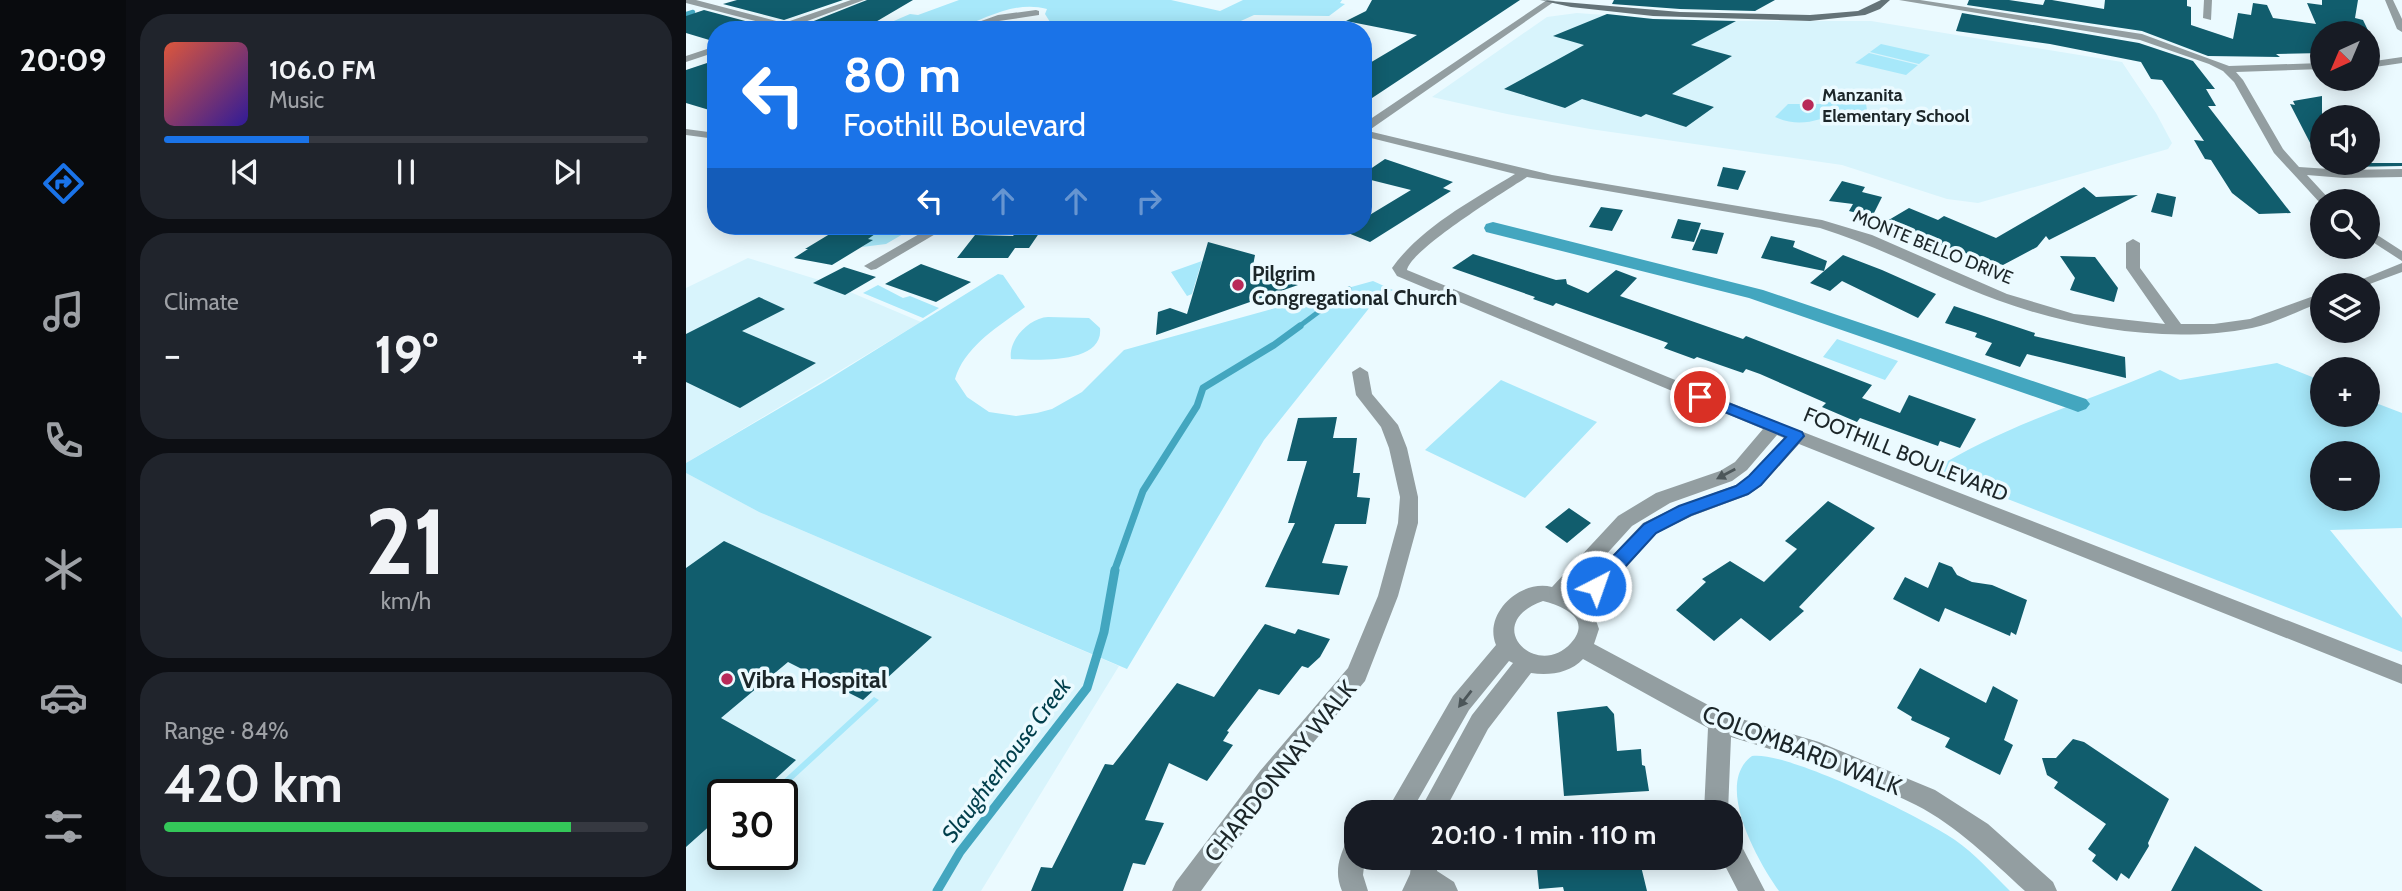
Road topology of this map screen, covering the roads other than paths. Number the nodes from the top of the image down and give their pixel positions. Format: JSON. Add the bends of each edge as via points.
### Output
{"nodes":[{"id":1,"x":686,"y":0,"type":"edge"},
{"id":2,"x":860,"y":0,"type":"edge"},
{"id":3,"x":1886,"y":0,"type":"edge"},
{"id":4,"x":1903,"y":0,"type":"edge"},
{"id":5,"x":2208,"y":0,"type":"edge"},
{"id":6,"x":2389,"y":0,"type":"edge"},
{"id":7,"x":1547,"y":1,"type":"edge"},
{"id":8,"x":1036,"y":13,"type":"dead end"},
{"id":9,"x":2208,"y":18,"type":"dead end"},
{"id":10,"x":765,"y":21,"type":"edge"},
{"id":11,"x":799,"y":21,"type":"edge"},
{"id":12,"x":989,"y":21,"type":"edge"},
{"id":13,"x":2402,"y":29,"type":"edge"},
{"id":14,"x":707,"y":52,"type":"edge"},
{"id":15,"x":686,"y":59,"type":"edge"},
{"id":16,"x":2402,"y":60,"type":"edge"},
{"id":17,"x":2380,"y":63,"type":"edge"},
{"id":18,"x":2310,"y":66,"type":"edge"},
{"id":19,"x":2227,"y":69,"type":"junction"},
{"id":20,"x":1372,"y":125,"type":"edge"},
{"id":21,"x":686,"y":132,"type":"edge"},
{"id":22,"x":1372,"y":133,"type":"edge"},
{"id":23,"x":707,"y":135,"type":"edge"},
{"id":24,"x":2295,"y":170,"type":"junction"},
{"id":25,"x":1524,"y":173,"type":"junction"},
{"id":26,"x":2402,"y":173,"type":"edge"},
{"id":27,"x":2313,"y":189,"type":"edge"},
{"id":28,"x":926,"y":235,"type":"edge"},
{"id":29,"x":2380,"y":241,"type":"edge"},
{"id":30,"x":2133,"y":243,"type":"dead end"},
{"id":31,"x":2402,"y":257,"type":"edge"},
{"id":32,"x":871,"y":266,"type":"dead end"},
{"id":33,"x":2402,"y":267,"type":"edge"},
{"id":34,"x":2380,"y":275,"type":"edge"},
{"id":35,"x":2310,"y":302,"type":"edge"},
{"id":36,"x":2177,"y":330,"type":"junction"},
{"id":37,"x":1360,"y":372,"type":"dead end"},
{"id":38,"x":1774,"y":427,"type":"junction"},
{"id":39,"x":1796,"y":436,"type":"junction"},
{"id":40,"x":1557,"y":595,"type":"junction"},
{"id":41,"x":1579,"y":606,"type":"junction"},
{"id":42,"x":1508,"y":646,"type":"junction"},
{"id":43,"x":1583,"y":649,"type":"junction"},
{"id":44,"x":1527,"y":661,"type":"junction"},
{"id":45,"x":2402,"y":675,"type":"edge"},
{"id":46,"x":1718,"y":723,"type":"junction"},
{"id":47,"x":1405,"y":800,"type":"edge"},
{"id":48,"x":1438,"y":800,"type":"edge"},
{"id":49,"x":1716,"y":800,"type":"edge"},
{"id":50,"x":1349,"y":870,"type":"edge"},
{"id":51,"x":1741,"y":870,"type":"edge"},
{"id":52,"x":1185,"y":891,"type":"edge"},
{"id":53,"x":1355,"y":891,"type":"edge"},
{"id":54,"x":1752,"y":891,"type":"edge"},
{"id":55,"x":2044,"y":891,"type":"edge"}],
"edges":[{"from":1,"to":10,"type":"street"},
{"from":2,"to":11,"type":"street"},
{"from":3,"to":7,"type":"street","via":[[1861,14],[1818,17],[1647,14]]},
{"from":4,"to":19,"type":"street","via":[[2142,37]]},
{"from":5,"to":9,"type":"street"},
{"from":6,"to":13,"type":"street"},
{"from":7,"to":20,"type":"street"},
{"from":8,"to":12,"type":"street"},
{"from":14,"to":15,"type":"street"},
{"from":16,"to":17,"type":"street"},
{"from":18,"to":19,"type":"street"},
{"from":19,"to":24,"type":"street"},
{"from":21,"to":23,"type":"street"},
{"from":22,"to":25,"type":"street","name":"MONTE BELLO DRIVE"},
{"from":24,"to":26,"type":"street"},
{"from":24,"to":27,"type":"street"},
{"from":25,"to":36,"type":"street","name":"MONTE BELLO DRIVE","via":[[1822,224],[1867,238],[2030,307],[2092,321]]},
{"from":25,"to":38,"type":"street","name":"FOOTHILL BOULEVARD","via":[[1419,247],[1399,268],[1406,277]]},
{"from":28,"to":32,"type":"street"},
{"from":29,"to":31,"type":"street"},
{"from":30,"to":36,"type":"street","via":[[2133,268]]},
{"from":33,"to":34,"type":"street"},
{"from":35,"to":36,"type":"street","name":"MONTE BELLO DRIVE","via":[[2253,323]]},
{"from":37,"to":52,"type":"street","name":"CHARDONNAY WALK","via":[[1364,395],[1389,425],[1407,486],[1408,523],[1388,596],[1357,674],[1268,779]]},
{"from":38,"to":39,"type":"street","name":"FOOTHILL BOULEVARD"},
{"from":38,"to":40,"type":"street","one_way":true,"via":[[1741,466],[1726,476],[1663,498],[1625,520]]},
{"from":39,"to":41,"type":"street","via":[[1742,490],[1650,528]]},
{"from":39,"to":45,"type":"street","name":"FOOTHILL BOULEVARD"},
{"from":40,"to":41,"type":"street"},
{"from":40,"to":42,"type":"street","via":[[1530,596],[1508,611],[1503,635]]},
{"from":41,"to":43,"type":"street","via":[[1590,627]]},
{"from":42,"to":44,"type":"street"},
{"from":42,"to":47,"type":"street","one_way":true,"via":[[1461,703]]},
{"from":43,"to":44,"type":"street","via":[[1552,665]]},
{"from":43,"to":46,"type":"street","name":"COLOMBARD WALK"},
{"from":44,"to":48,"type":"street","via":[[1480,722]]},
{"from":46,"to":49,"type":"street"},
{"from":46,"to":55,"type":"street","name":"COLOMBARD WALK","via":[[1819,752],[1926,798],[1979,833]]},
{"from":50,"to":53,"type":"street"},
{"from":51,"to":54,"type":"street"}]}
